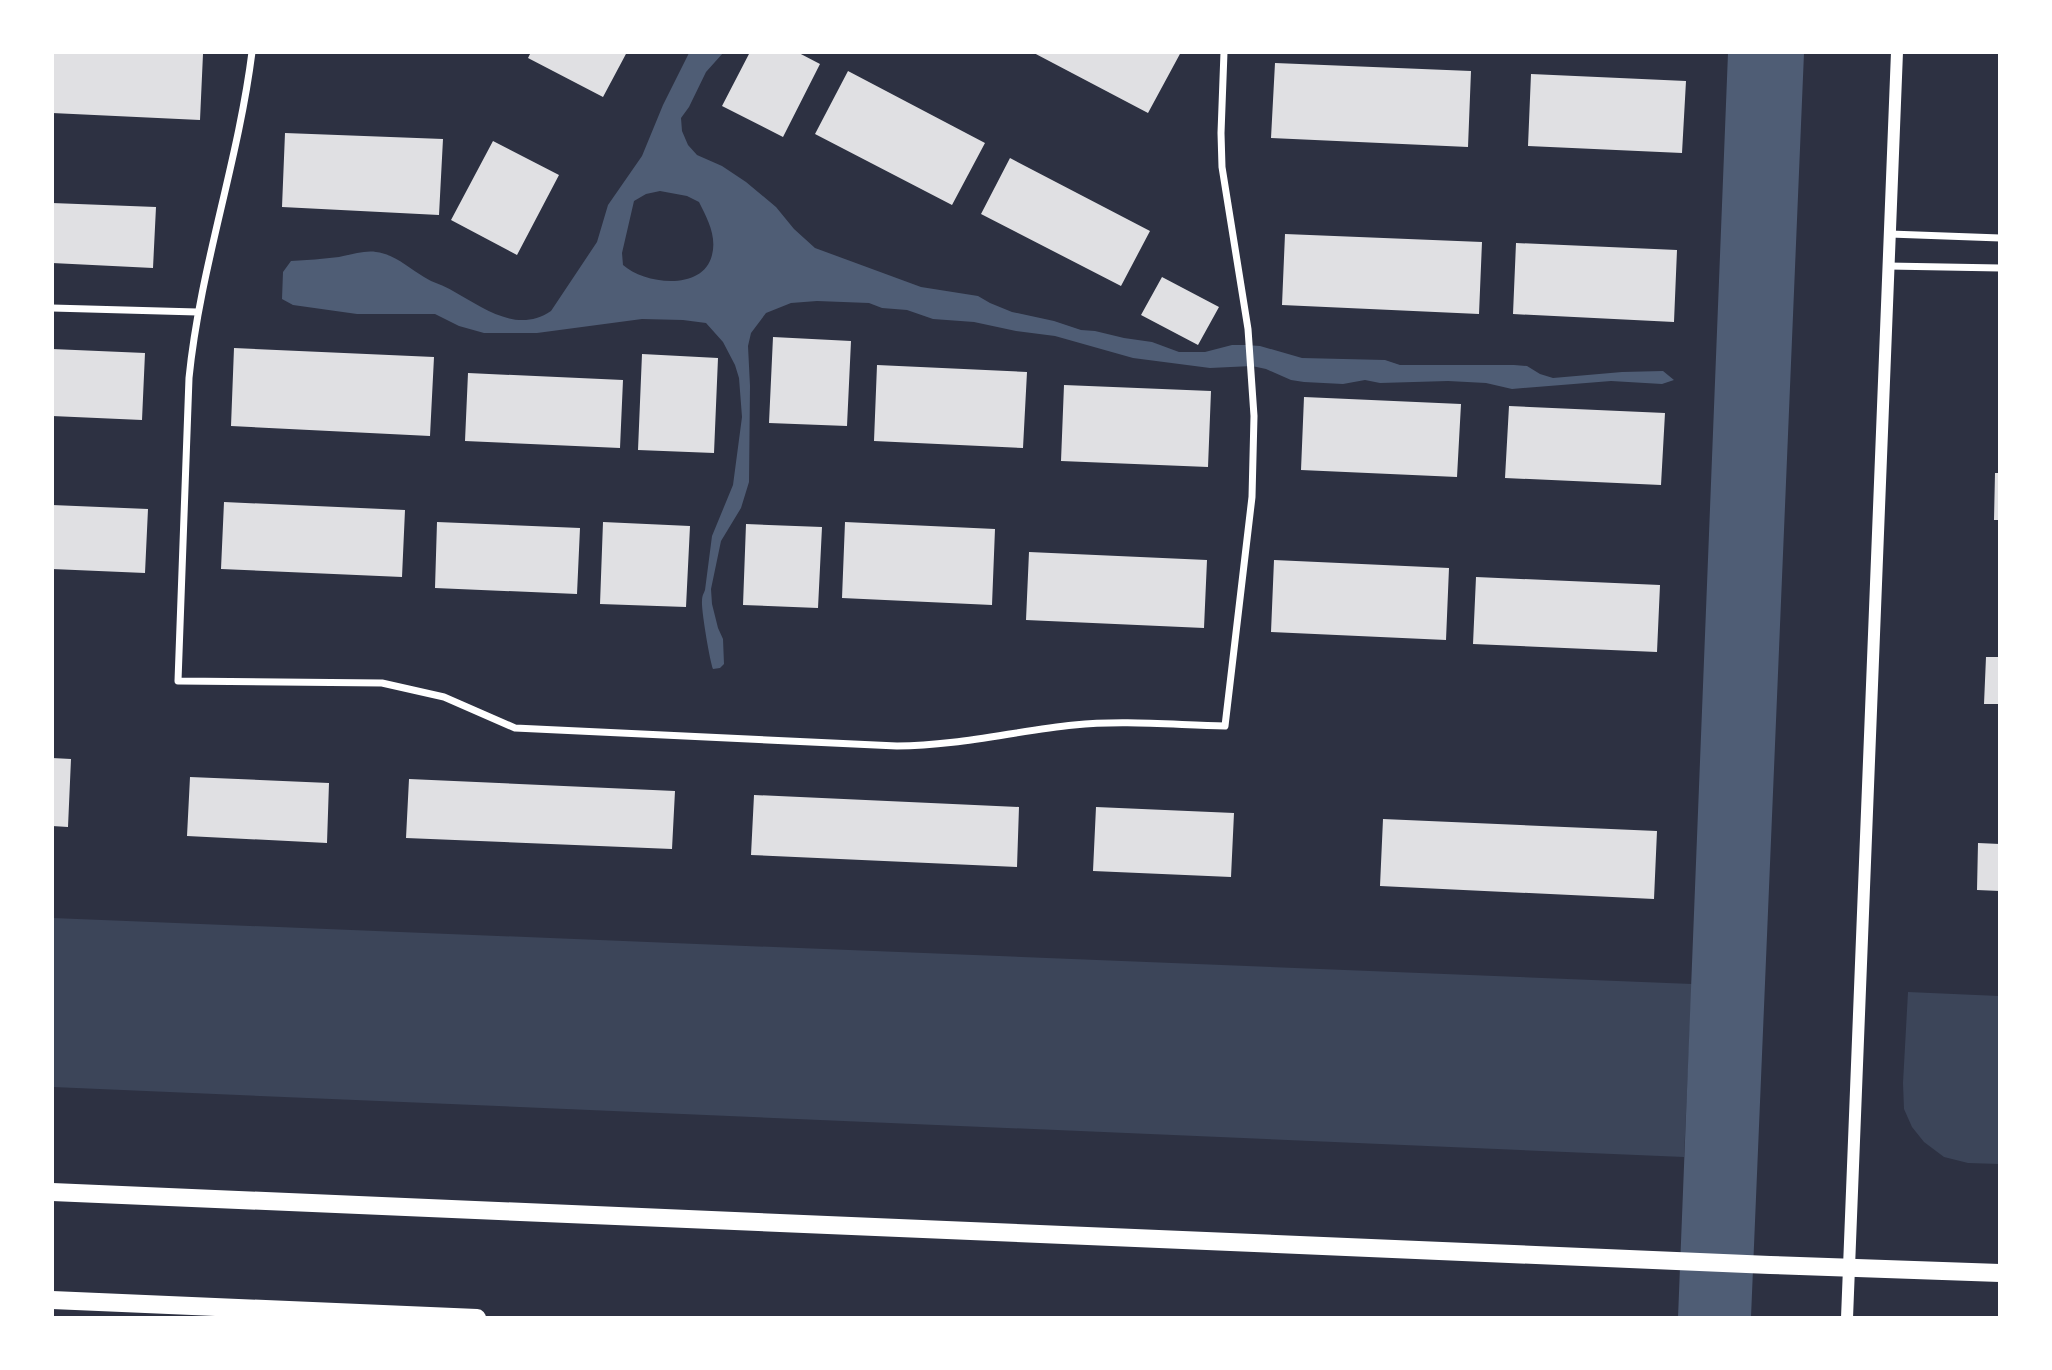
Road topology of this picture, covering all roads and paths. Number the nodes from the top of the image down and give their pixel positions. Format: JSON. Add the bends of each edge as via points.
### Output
{"nodes":[{"id":1,"x":252,"y":52,"type":"edge"},
{"id":2,"x":1224,"y":52,"type":"edge"},
{"id":3,"x":1897,"y":52,"type":"edge"},
{"id":4,"x":1890,"y":234,"type":"junction"},
{"id":5,"x":2000,"y":237,"type":"edge"},
{"id":6,"x":1888,"y":266,"type":"junction"},
{"id":7,"x":2000,"y":268,"type":"edge"},
{"id":8,"x":52,"y":308,"type":"edge"},
{"id":9,"x":197,"y":312,"type":"junction"},
{"id":10,"x":52,"y":1192,"type":"edge"},
{"id":11,"x":1849,"y":1267,"type":"junction"},
{"id":12,"x":2000,"y":1273,"type":"edge"},
{"id":13,"x":52,"y":1300,"type":"edge"},
{"id":14,"x":478,"y":1318,"type":"edge"},
{"id":15,"x":1847,"y":1318,"type":"edge"}],
"edges":[{"from":1,"to":9,"type":"street"},
{"from":2,"to":9,"type":"street","via":[[1223,167],[1253,392],[1252,497],[1225,726],[1077,725],[923,746],[700,737],[515,728],[444,697],[382,683],[178,681],[189,378]]},
{"from":3,"to":4,"type":"street"},
{"from":4,"to":5,"type":"street"},
{"from":4,"to":6,"type":"street"},
{"from":6,"to":7,"type":"street"},
{"from":6,"to":11,"type":"street"},
{"from":8,"to":9,"type":"street"},
{"from":10,"to":11,"type":"main road"},
{"from":11,"to":12,"type":"main road"},
{"from":11,"to":15,"type":"street"},
{"from":13,"to":14,"type":"main road"}]}
